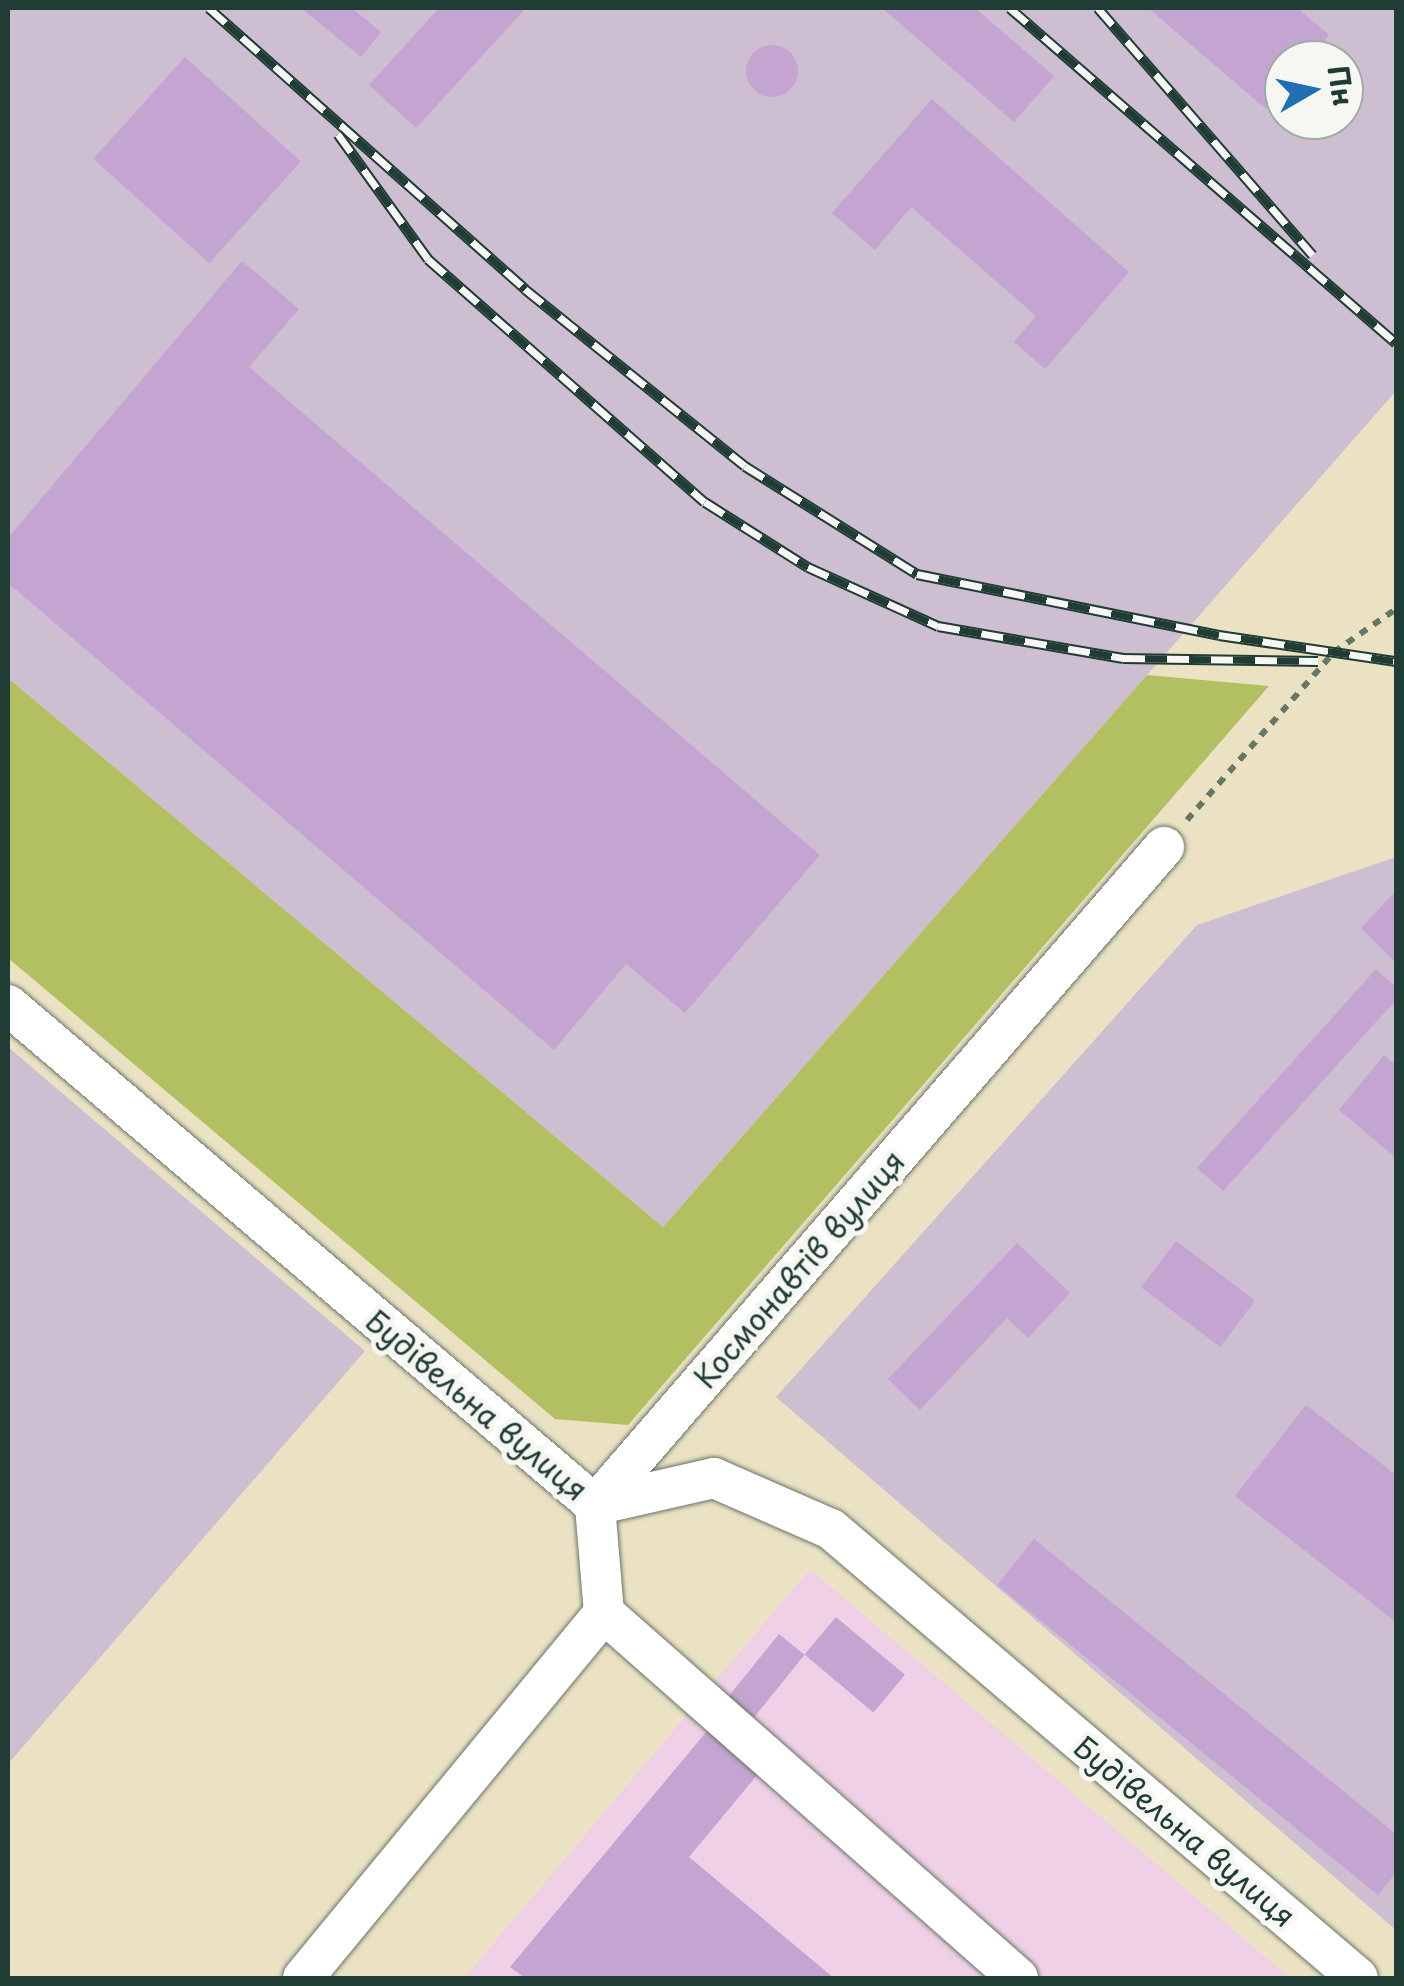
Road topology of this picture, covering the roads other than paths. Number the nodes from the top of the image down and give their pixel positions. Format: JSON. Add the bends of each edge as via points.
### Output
{"nodes":[{"id":1,"x":1164,"y":847,"type":"road end"},
{"id":2,"x":8,"y":1005,"type":"edge"},
{"id":3,"x":595,"y":1505,"type":"junction"},
{"id":4,"x":604,"y":1613,"type":"junction"},
{"id":5,"x":304,"y":1978,"type":"edge"},
{"id":6,"x":1018,"y":1978,"type":"edge"},
{"id":7,"x":1358,"y":1978,"type":"edge"}],
"edges":[{"from":1,"to":3,"type":"street","name":"Космонавтів вулиця"},
{"from":2,"to":3,"type":"street","name":"Будівельна вулиця"},
{"from":3,"to":4,"type":"street"},
{"from":3,"to":7,"type":"street","name":"Будівельна вулиця","via":[[714,1478],[831,1529]]},
{"from":4,"to":5,"type":"street"},
{"from":4,"to":6,"type":"street"}]}
